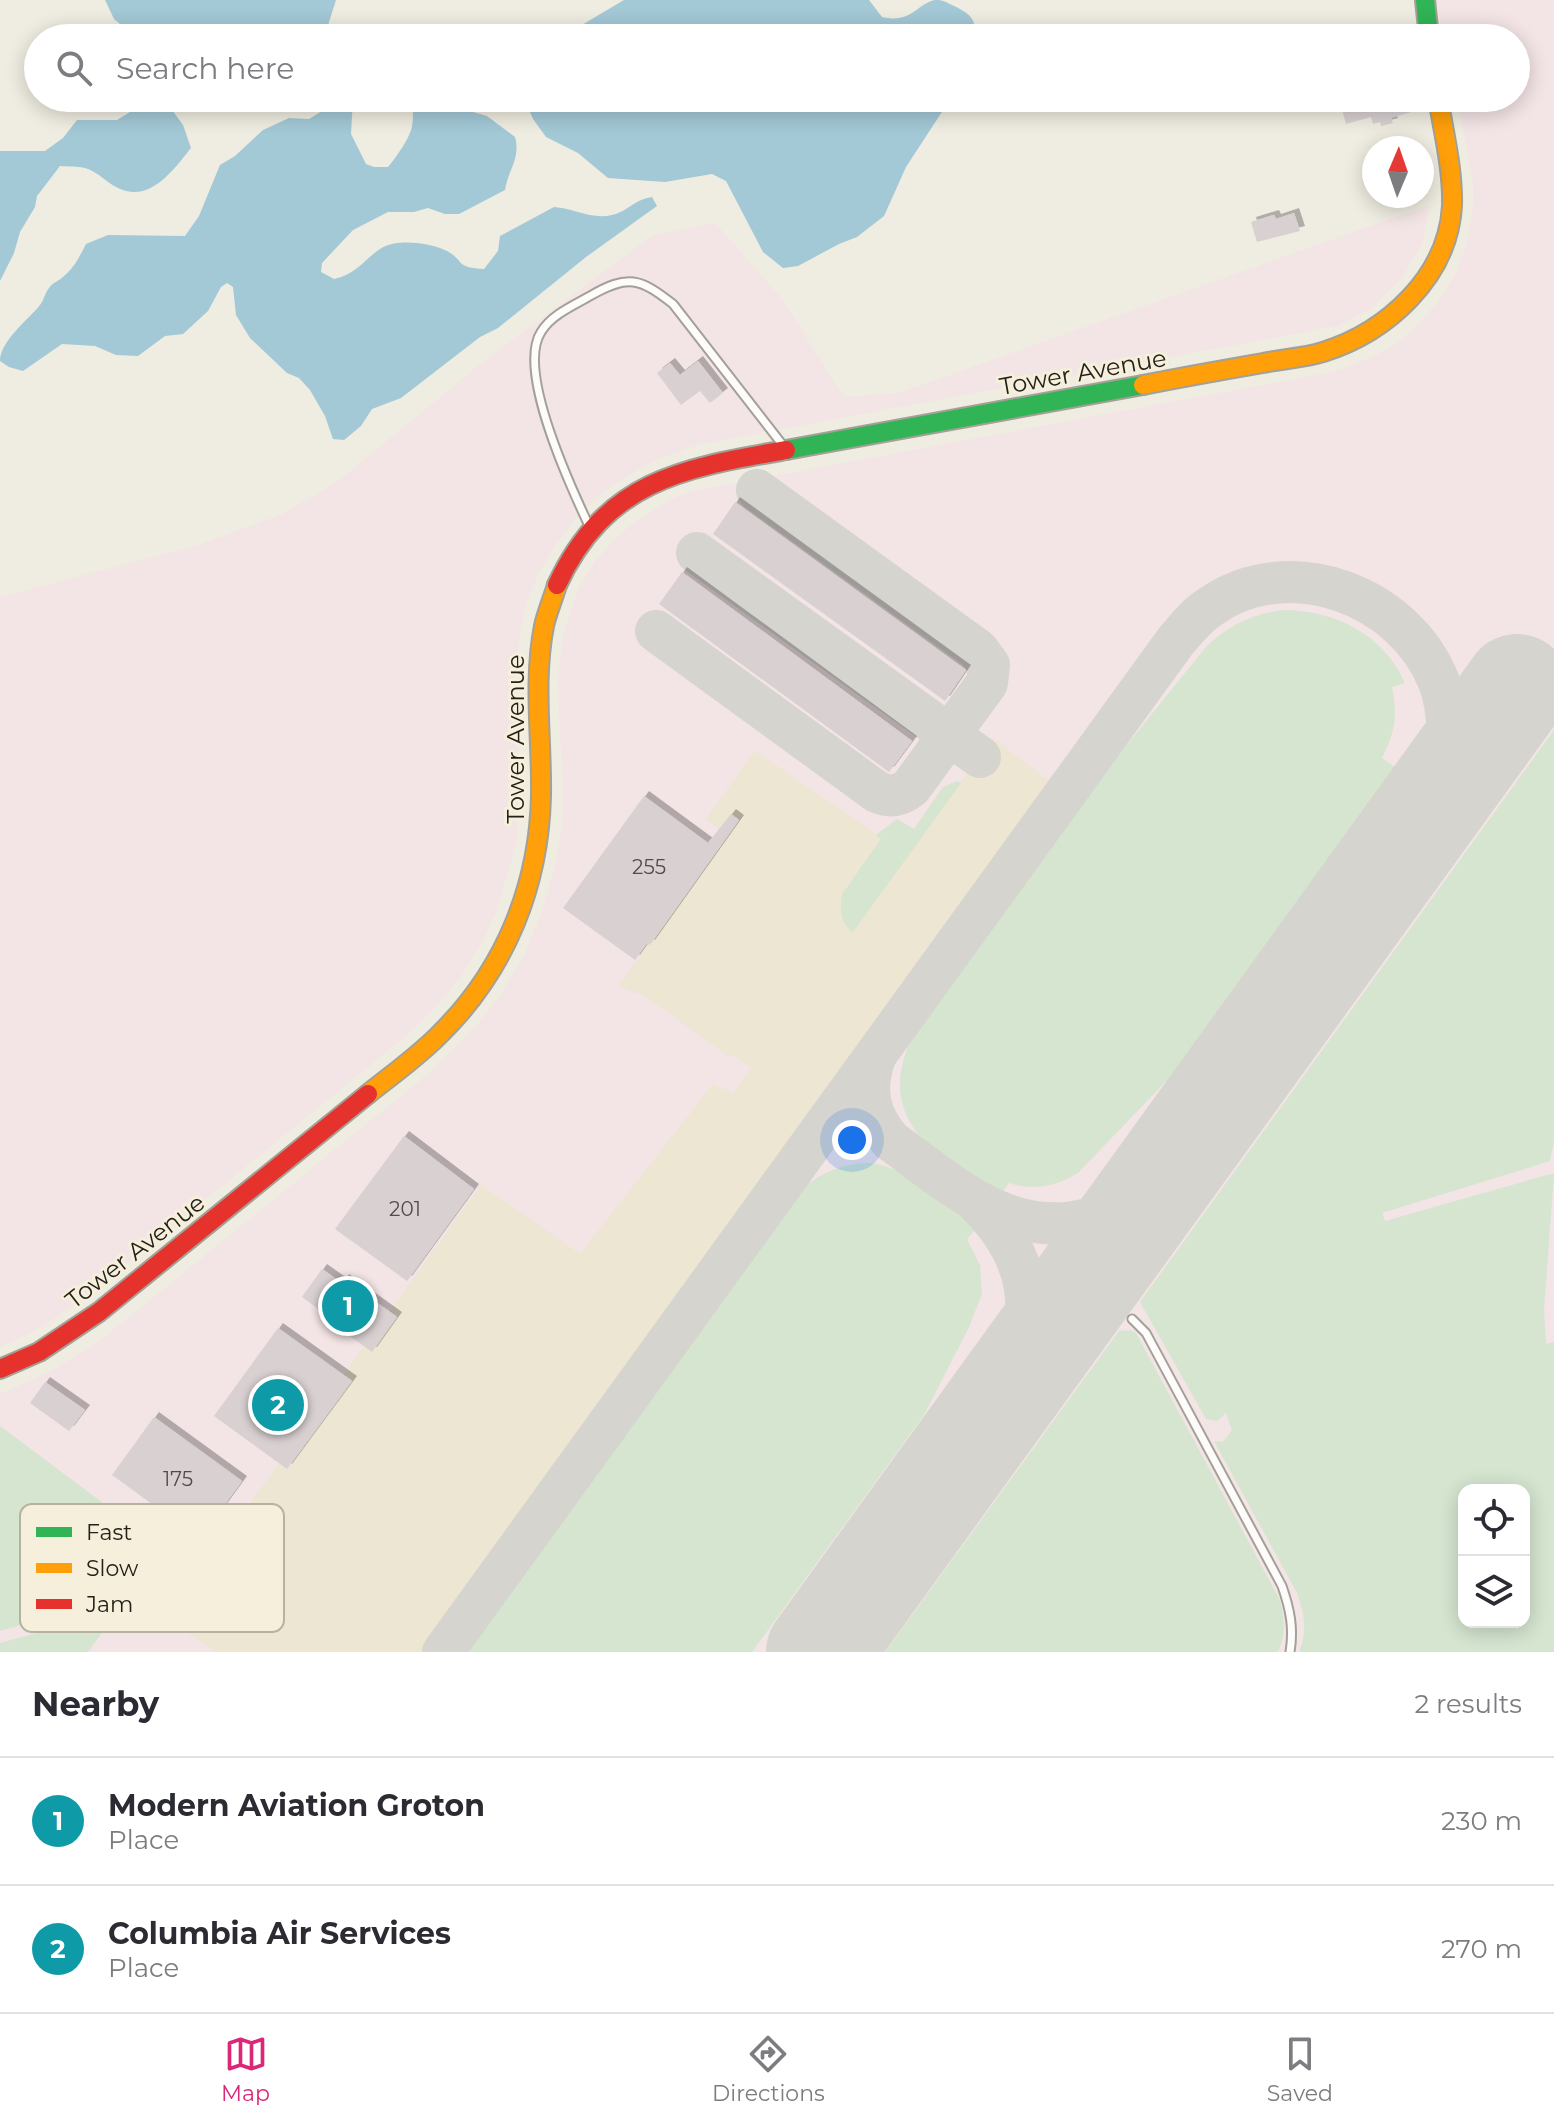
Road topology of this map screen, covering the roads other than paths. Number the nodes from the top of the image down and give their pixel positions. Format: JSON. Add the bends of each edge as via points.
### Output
{"nodes":[{"id":1,"x":1425,"y":0,"type":"edge"},
{"id":2,"x":1428,"y":24,"type":"edge"},
{"id":3,"x":1440,"y":112,"type":"edge"},
{"id":4,"x":787,"y":450,"type":"junction"},
{"id":5,"x":591,"y":531,"type":"junction"},
{"id":6,"x":1132,"y":1319,"type":"dead end"},
{"id":7,"x":0,"y":1369,"type":"edge"},
{"id":8,"x":1290,"y":1652,"type":"edge"}],
"edges":[{"from":1,"to":2,"type":"main road"},
{"from":3,"to":4,"type":"main road","name":"Tower Avenue","via":[[1451,194],[1441,252],[1419,291],[1360,338],[1322,352]]},
{"from":4,"to":5,"type":"main road","name":"Tower Avenue","via":[[669,476],[630,498]]},
{"from":4,"to":5,"type":"lane","via":[[673,304],[650,286],[618,281],[563,312],[541,331],[533,354],[554,442]]},
{"from":5,"to":7,"type":"main road","name":"Tower Avenue","via":[[547,607],[538,650],[541,806],[530,883],[498,959],[472,996],[445,1029],[400,1068],[118,1297],[57,1342]]},
{"from":6,"to":8,"type":"lane","via":[[1146,1333],[1282,1586],[1293,1631]]}]}
